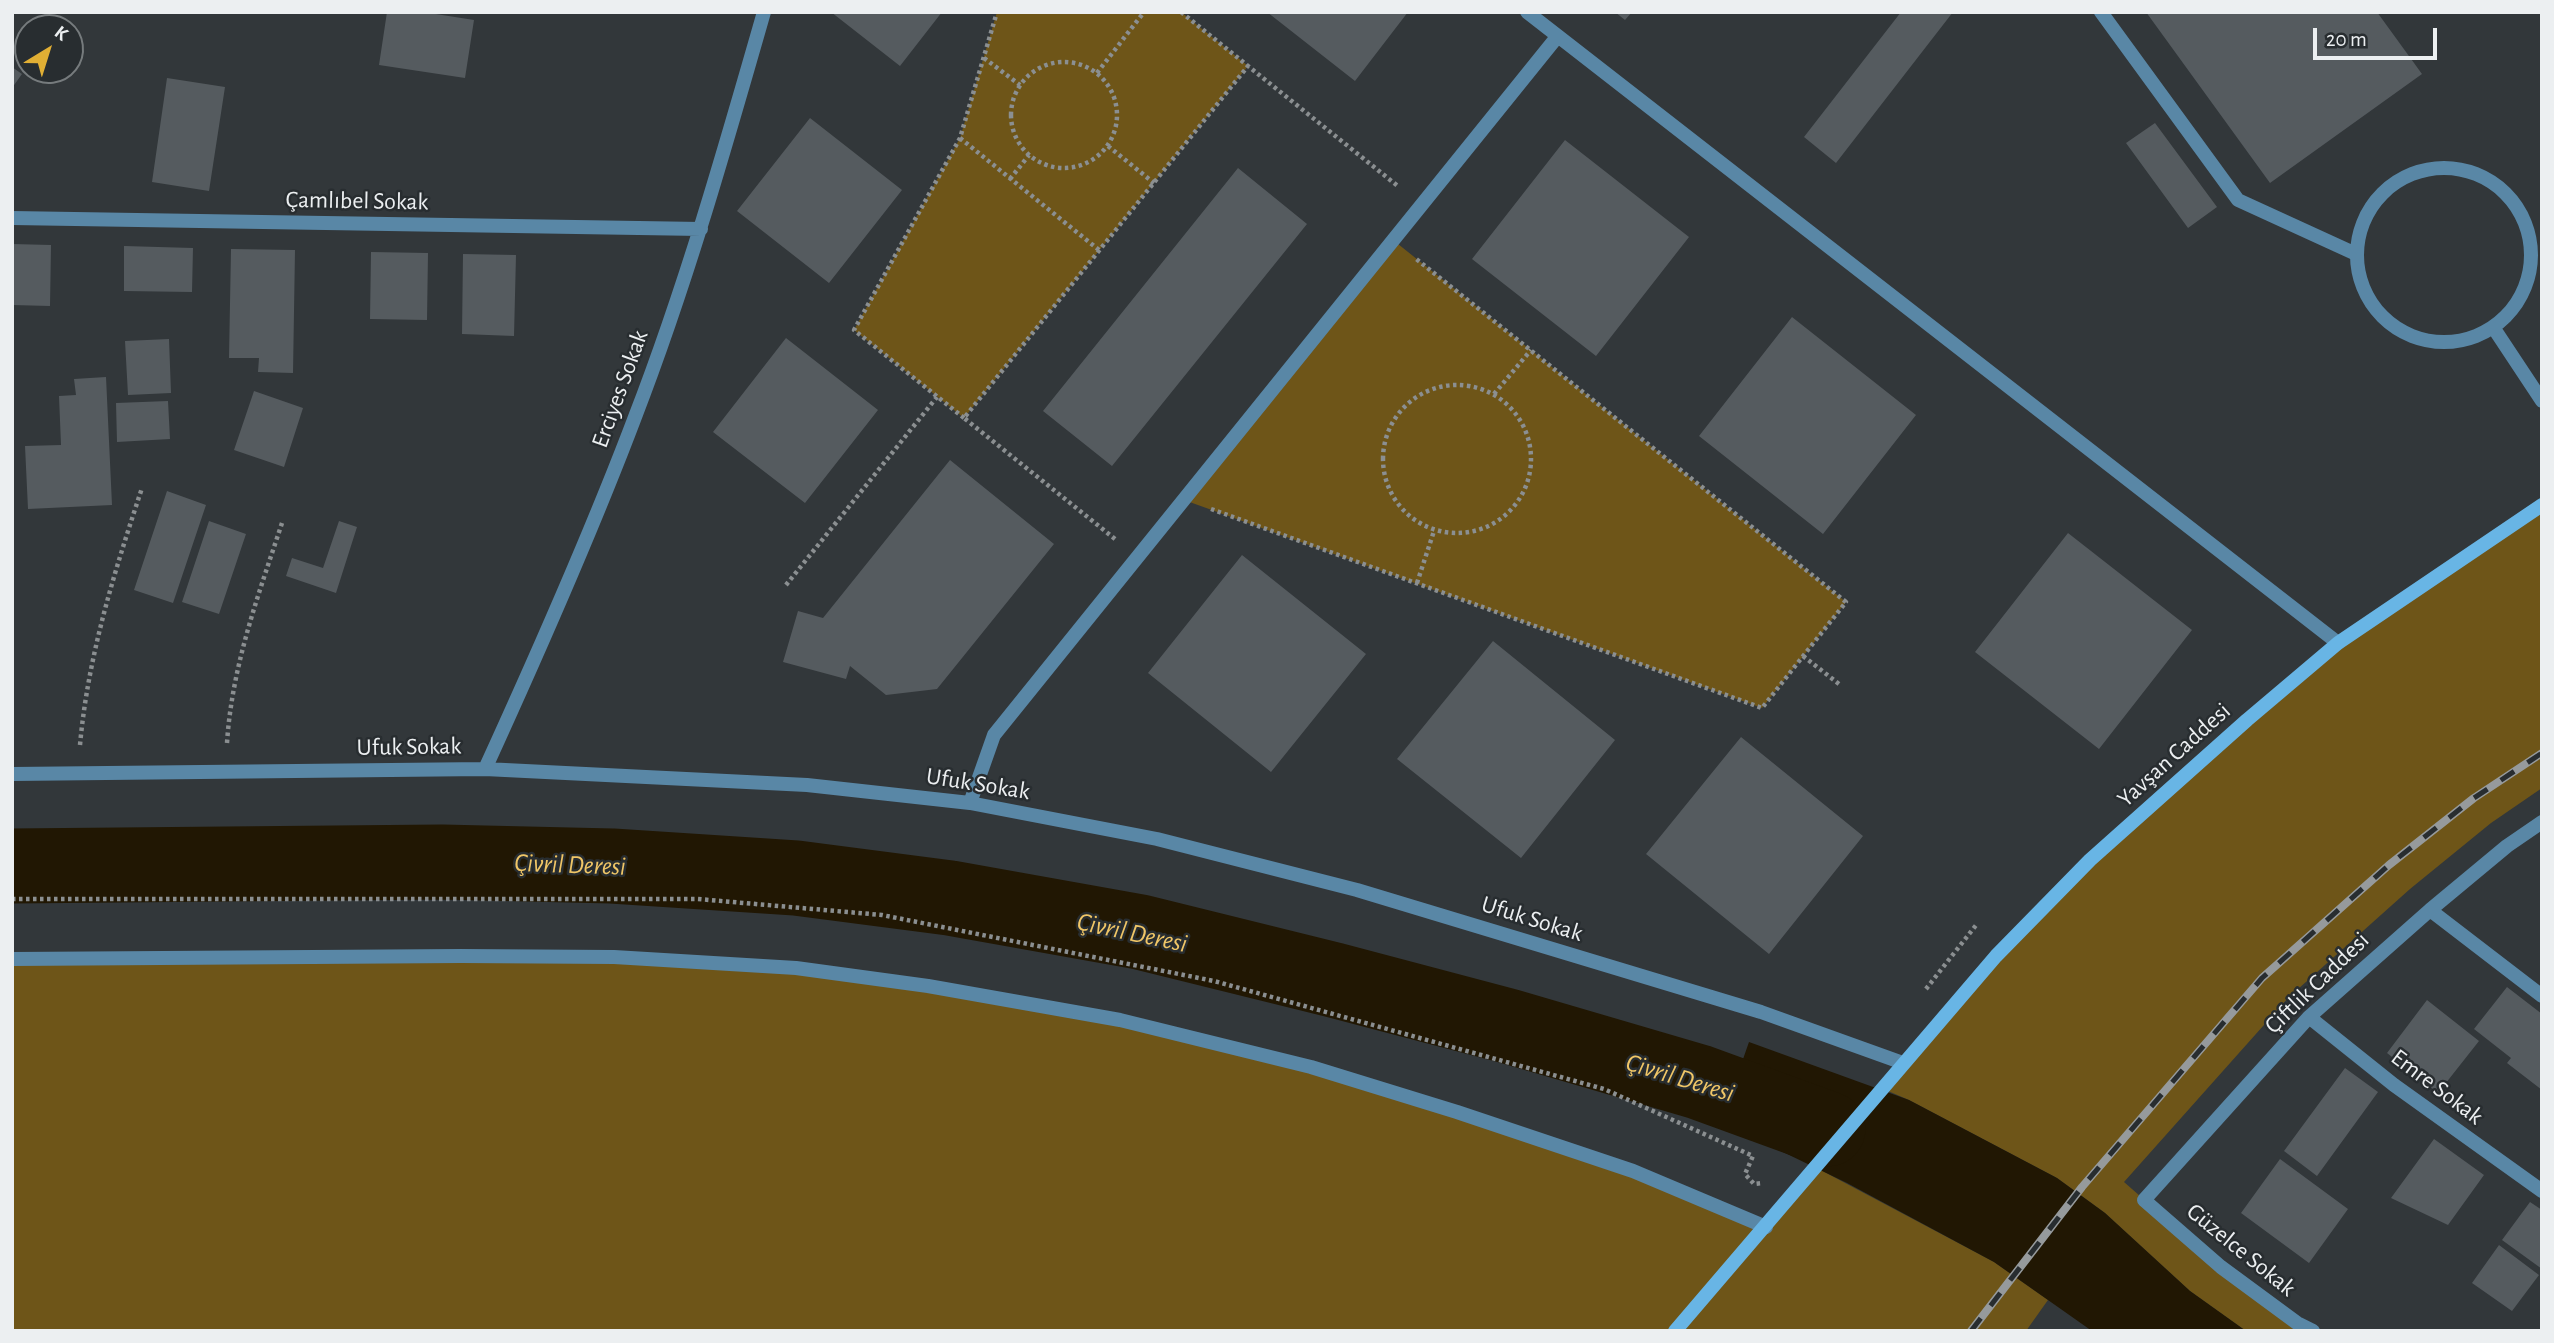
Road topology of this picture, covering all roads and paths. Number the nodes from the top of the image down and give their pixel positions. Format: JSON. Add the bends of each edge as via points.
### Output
{"nodes":[{"id":1,"x":764,"y":12,"type":"edge"},
{"id":2,"x":997,"y":12,"type":"edge"},
{"id":3,"x":1144,"y":12,"type":"edge"},
{"id":4,"x":1181,"y":12,"type":"edge"},
{"id":5,"x":1527,"y":12,"type":"edge"},
{"id":6,"x":2101,"y":12,"type":"edge"},
{"id":7,"x":1558,"y":37,"type":"junction"},
{"id":8,"x":984,"y":58,"type":"junction"},
{"id":9,"x":1248,"y":66,"type":"junction"},
{"id":10,"x":1097,"y":73,"type":"junction"},
{"id":11,"x":1020,"y":85,"type":"junction"},
{"id":12,"x":960,"y":138,"type":"junction"},
{"id":13,"x":1108,"y":146,"type":"junction"},
{"id":14,"x":1029,"y":155,"type":"junction"},
{"id":15,"x":1010,"y":179,"type":"junction"},
{"id":16,"x":1154,"y":183,"type":"junction"},
{"id":17,"x":1421,"y":205,"type":"junction"},
{"id":18,"x":12,"y":219,"type":"edge"},
{"id":19,"x":701,"y":229,"type":"junction"},
{"id":20,"x":1393,"y":240,"type":"junction"},
{"id":21,"x":1099,"y":250,"type":"junction"},
{"id":22,"x":2356,"y":254,"type":"junction"},
{"id":23,"x":2493,"y":327,"type":"junction"},
{"id":24,"x":1531,"y":350,"type":"junction"},
{"id":25,"x":1494,"y":394,"type":"junction"},
{"id":26,"x":937,"y":397,"type":"junction"},
{"id":27,"x":2542,"y":401,"type":"edge"},
{"id":28,"x":964,"y":418,"type":"junction"},
{"id":29,"x":142,"y":488,"type":"dead end"},
{"id":30,"x":1184,"y":500,"type":"junction"},
{"id":31,"x":2542,"y":505,"type":"edge"},
{"id":32,"x":282,"y":523,"type":"dead end"},
{"id":33,"x":1434,"y":531,"type":"junction"},
{"id":34,"x":1137,"y":557,"type":"junction"},
{"id":35,"x":1416,"y":583,"type":"junction"},
{"id":36,"x":786,"y":585,"type":"dead end"},
{"id":37,"x":2338,"y":643,"type":"junction"},
{"id":38,"x":1803,"y":656,"type":"junction"},
{"id":39,"x":1839,"y":684,"type":"dead end"},
{"id":40,"x":485,"y":769,"type":"junction"},
{"id":41,"x":228,"y":772,"type":"junction"},
{"id":42,"x":12,"y":774,"type":"edge"},
{"id":43,"x":78,"y":774,"type":"junction"},
{"id":44,"x":970,"y":803,"type":"junction"},
{"id":45,"x":2542,"y":822,"type":"edge"},
{"id":46,"x":2430,"y":910,"type":"junction"},
{"id":47,"x":12,"y":959,"type":"edge"},
{"id":48,"x":2542,"y":996,"type":"edge"},
{"id":49,"x":2309,"y":1017,"type":"junction"},
{"id":50,"x":1903,"y":1062,"type":"junction"},
{"id":51,"x":1753,"y":1156,"type":"dead end"},
{"id":52,"x":1773,"y":1183,"type":"dead end"},
{"id":53,"x":2542,"y":1191,"type":"edge"},
{"id":54,"x":2144,"y":1200,"type":"joint"},
{"id":55,"x":1766,"y":1227,"type":"junction"},
{"id":56,"x":1675,"y":1331,"type":"edge"},
{"id":57,"x":2313,"y":1331,"type":"edge"}],
"edges":[{"from":1,"to":19,"type":"street","name":"Erciyes Sokak"},
{"from":2,"to":8,"type":"path"},
{"from":3,"to":10,"type":"path"},
{"from":4,"to":9,"type":"path"},
{"from":5,"to":7,"type":"street"},
{"from":6,"to":22,"type":"street","via":[[2238,200]]},
{"from":7,"to":17,"type":"street"},
{"from":7,"to":37,"type":"street"},
{"from":8,"to":11,"type":"path"},
{"from":8,"to":12,"type":"path"},
{"from":9,"to":16,"type":"path"},
{"from":9,"to":17,"type":"path"},
{"from":10,"to":11,"type":"path","via":[[1064,62],[1031,73]]},
{"from":10,"to":13,"type":"path","via":[[1110,88],[1116,107],[1116,128]]},
{"from":11,"to":14,"type":"path","via":[[1012,103],[1012,122],[1017,141]]},
{"from":12,"to":15,"type":"path"},
{"from":12,"to":26,"type":"path","via":[[853,330]]},
{"from":13,"to":14,"type":"path","via":[[1092,161],[1070,168],[1049,166]]},
{"from":13,"to":16,"type":"path"},
{"from":14,"to":15,"type":"path"},
{"from":15,"to":21,"type":"path"},
{"from":16,"to":21,"type":"path"},
{"from":17,"to":20,"type":"street"},
{"from":18,"to":19,"type":"street","name":"Çamlıbel Sokak"},
{"from":19,"to":40,"type":"street","name":"Erciyes Sokak","via":[[636,416]]},
{"from":20,"to":24,"type":"path"},
{"from":20,"to":30,"type":"street"},
{"from":21,"to":28,"type":"path"},
{"from":22,"to":23,"type":"street","via":[[2369,299],[2403,332],[2449,341]]},
{"from":22,"to":23,"type":"street","via":[[2364,217],[2387,187],[2403,177],[2438,167],[2458,168],[2493,182],[2519,210],[2531,245],[2531,264],[2519,300]]},
{"from":23,"to":27,"type":"street"},
{"from":24,"to":25,"type":"path"},
{"from":24,"to":38,"type":"path","via":[[1846,602]]},
{"from":25,"to":33,"type":"path","via":[[1517,414],[1530,443],[1527,484],[1518,503],[1495,525],[1465,534]]},
{"from":25,"to":33,"type":"path","via":[[1464,384],[1433,387],[1406,403],[1388,429],[1381,459],[1388,490],[1407,515]]},
{"from":26,"to":28,"type":"path"},
{"from":26,"to":36,"type":"path"},
{"from":28,"to":34,"type":"path"},
{"from":29,"to":43,"type":"path","via":[[91,662]]},
{"from":30,"to":34,"type":"street"},
{"from":30,"to":35,"type":"path"},
{"from":31,"to":37,"type":"street","name":"Yavşan Caddesi"},
{"from":32,"to":41,"type":"path","via":[[236,674],[229,714]]},
{"from":33,"to":35,"type":"path"},
{"from":34,"to":44,"type":"street","via":[[994,735]]},
{"from":35,"to":38,"type":"path","via":[[1762,708]]},
{"from":37,"to":50,"type":"street","name":"Yavşan Caddesi","via":[[2091,860],[1996,956]]},
{"from":38,"to":39,"type":"path"},
{"from":40,"to":41,"type":"street","name":"Ufuk Sokak"},
{"from":40,"to":44,"type":"street","name":"Ufuk Sokak","via":[[807,785]]},
{"from":41,"to":43,"type":"street","name":"Ufuk Sokak"},
{"from":42,"to":43,"type":"street","name":"Ufuk Sokak"},
{"from":44,"to":50,"type":"street","name":"Ufuk Sokak","via":[[1157,839],[1357,890],[1761,1012]]},
{"from":45,"to":46,"type":"street","name":"Çiftlik Caddesi"},
{"from":46,"to":48,"type":"street"},
{"from":46,"to":49,"type":"street","name":"Çiftlik Caddesi"},
{"from":47,"to":55,"type":"street","via":[[614,957],[796,968],[928,986],[1120,1020],[1311,1067],[1633,1171]]},
{"from":49,"to":53,"type":"street","name":"Emre Sokak","via":[[2394,1085]]},
{"from":49,"to":54,"type":"street","name":"Çiftlik Caddesi"},
{"from":50,"to":55,"type":"street","name":"Yavşan Caddesi"},
{"from":51,"to":52,"type":"path","via":[[1745,1174],[1754,1184]]},
{"from":54,"to":57,"type":"street","name":"Güzelce Sokak","via":[[2221,1267]]},
{"from":55,"to":56,"type":"street","name":"Yavşan Caddesi"}]}
